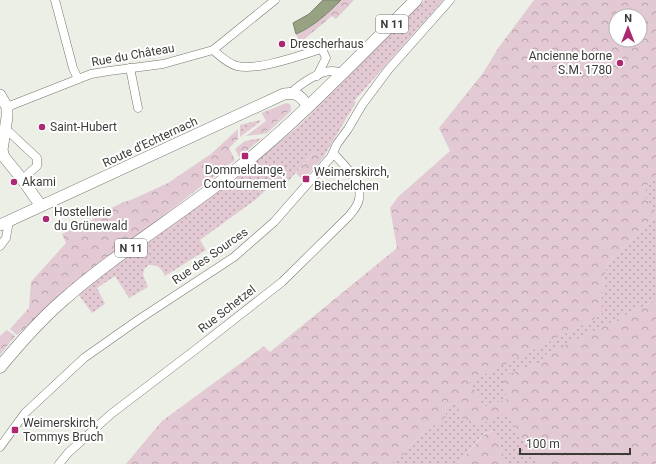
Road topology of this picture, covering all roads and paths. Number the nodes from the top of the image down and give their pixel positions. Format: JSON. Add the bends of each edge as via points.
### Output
{"nodes":[{"id":1,"x":56,"y":0,"type":"edge"},
{"id":2,"x":275,"y":0,"type":"edge"},
{"id":3,"x":416,"y":0,"type":"edge"},
{"id":4,"x":450,"y":0,"type":"edge"},
{"id":5,"x":214,"y":50,"type":"junction"},
{"id":6,"x":130,"y":68,"type":"junction"},
{"id":7,"x":342,"y":73,"type":"junction"},
{"id":8,"x":317,"y":76,"type":"junction"},
{"id":9,"x":78,"y":79,"type":"junction"},
{"id":10,"x":290,"y":94,"type":"junction"},
{"id":11,"x":0,"y":95,"type":"edge"},
{"id":12,"x":308,"y":106,"type":"junction"},
{"id":13,"x":6,"y":107,"type":"junction"},
{"id":14,"x":138,"y":108,"type":"dead end"},
{"id":15,"x":6,"y":129,"type":"junction"},
{"id":16,"x":1,"y":151,"type":"edge"},
{"id":17,"x":333,"y":153,"type":"junction"},
{"id":18,"x":28,"y":174,"type":"dead end"},
{"id":19,"x":41,"y":206,"type":"junction"},
{"id":20,"x":4,"y":223,"type":"edge"},
{"id":21,"x":0,"y":246,"type":"edge"},
{"id":22,"x":0,"y":367,"type":"edge"},
{"id":23,"x":0,"y":447,"type":"edge"},
{"id":24,"x":59,"y":464,"type":"edge"}],
"edges":[{"from":1,"to":9,"type":"street"},
{"from":2,"to":5,"type":"street","name":"Rue du Château"},
{"from":3,"to":7,"type":"main road","number":"N 11"},
{"from":4,"to":17,"type":"street","name":"Rue des Sources","via":[[388,70],[362,105]]},
{"from":5,"to":6,"type":"street","name":"Rue du Château","via":[[163,64]]},
{"from":5,"to":8,"type":"street","via":[[236,66],[249,66],[271,63],[322,49],[326,58]]},
{"from":6,"to":9,"type":"street","name":"Rue du Château","via":[[91,74]]},
{"from":6,"to":14,"type":"street"},
{"from":7,"to":8,"type":"street","via":[[331,71]]},
{"from":7,"to":12,"type":"main road","number":"N 11"},
{"from":8,"to":10,"type":"street","via":[[300,84]]},
{"from":9,"to":13,"type":"street","name":"Rue du Château"},
{"from":10,"to":12,"type":"street","via":[[298,95]]},
{"from":10,"to":19,"type":"street","name":"Route d'Echternach","via":[[284,94]]},
{"from":11,"to":13,"type":"street"},
{"from":12,"to":22,"type":"main road","number":"N 11","via":[[235,171],[79,286],[42,320]]},
{"from":13,"to":15,"type":"street"},
{"from":15,"to":16,"type":"street"},
{"from":15,"to":18,"type":"street","via":[[38,158],[37,166]]},
{"from":16,"to":19,"type":"street"},
{"from":17,"to":23,"type":"street","name":"Rue des Sources","via":[[274,222],[252,243],[225,264],[84,358],[26,413]]},
{"from":17,"to":24,"type":"street","name":"Rue Schetzel","via":[[355,179],[359,189],[359,199],[349,216],[282,282],[111,414]]},
{"from":19,"to":20,"type":"street","name":"Route d'Echternach"},
{"from":20,"to":21,"type":"street","via":[[9,227]]}]}
